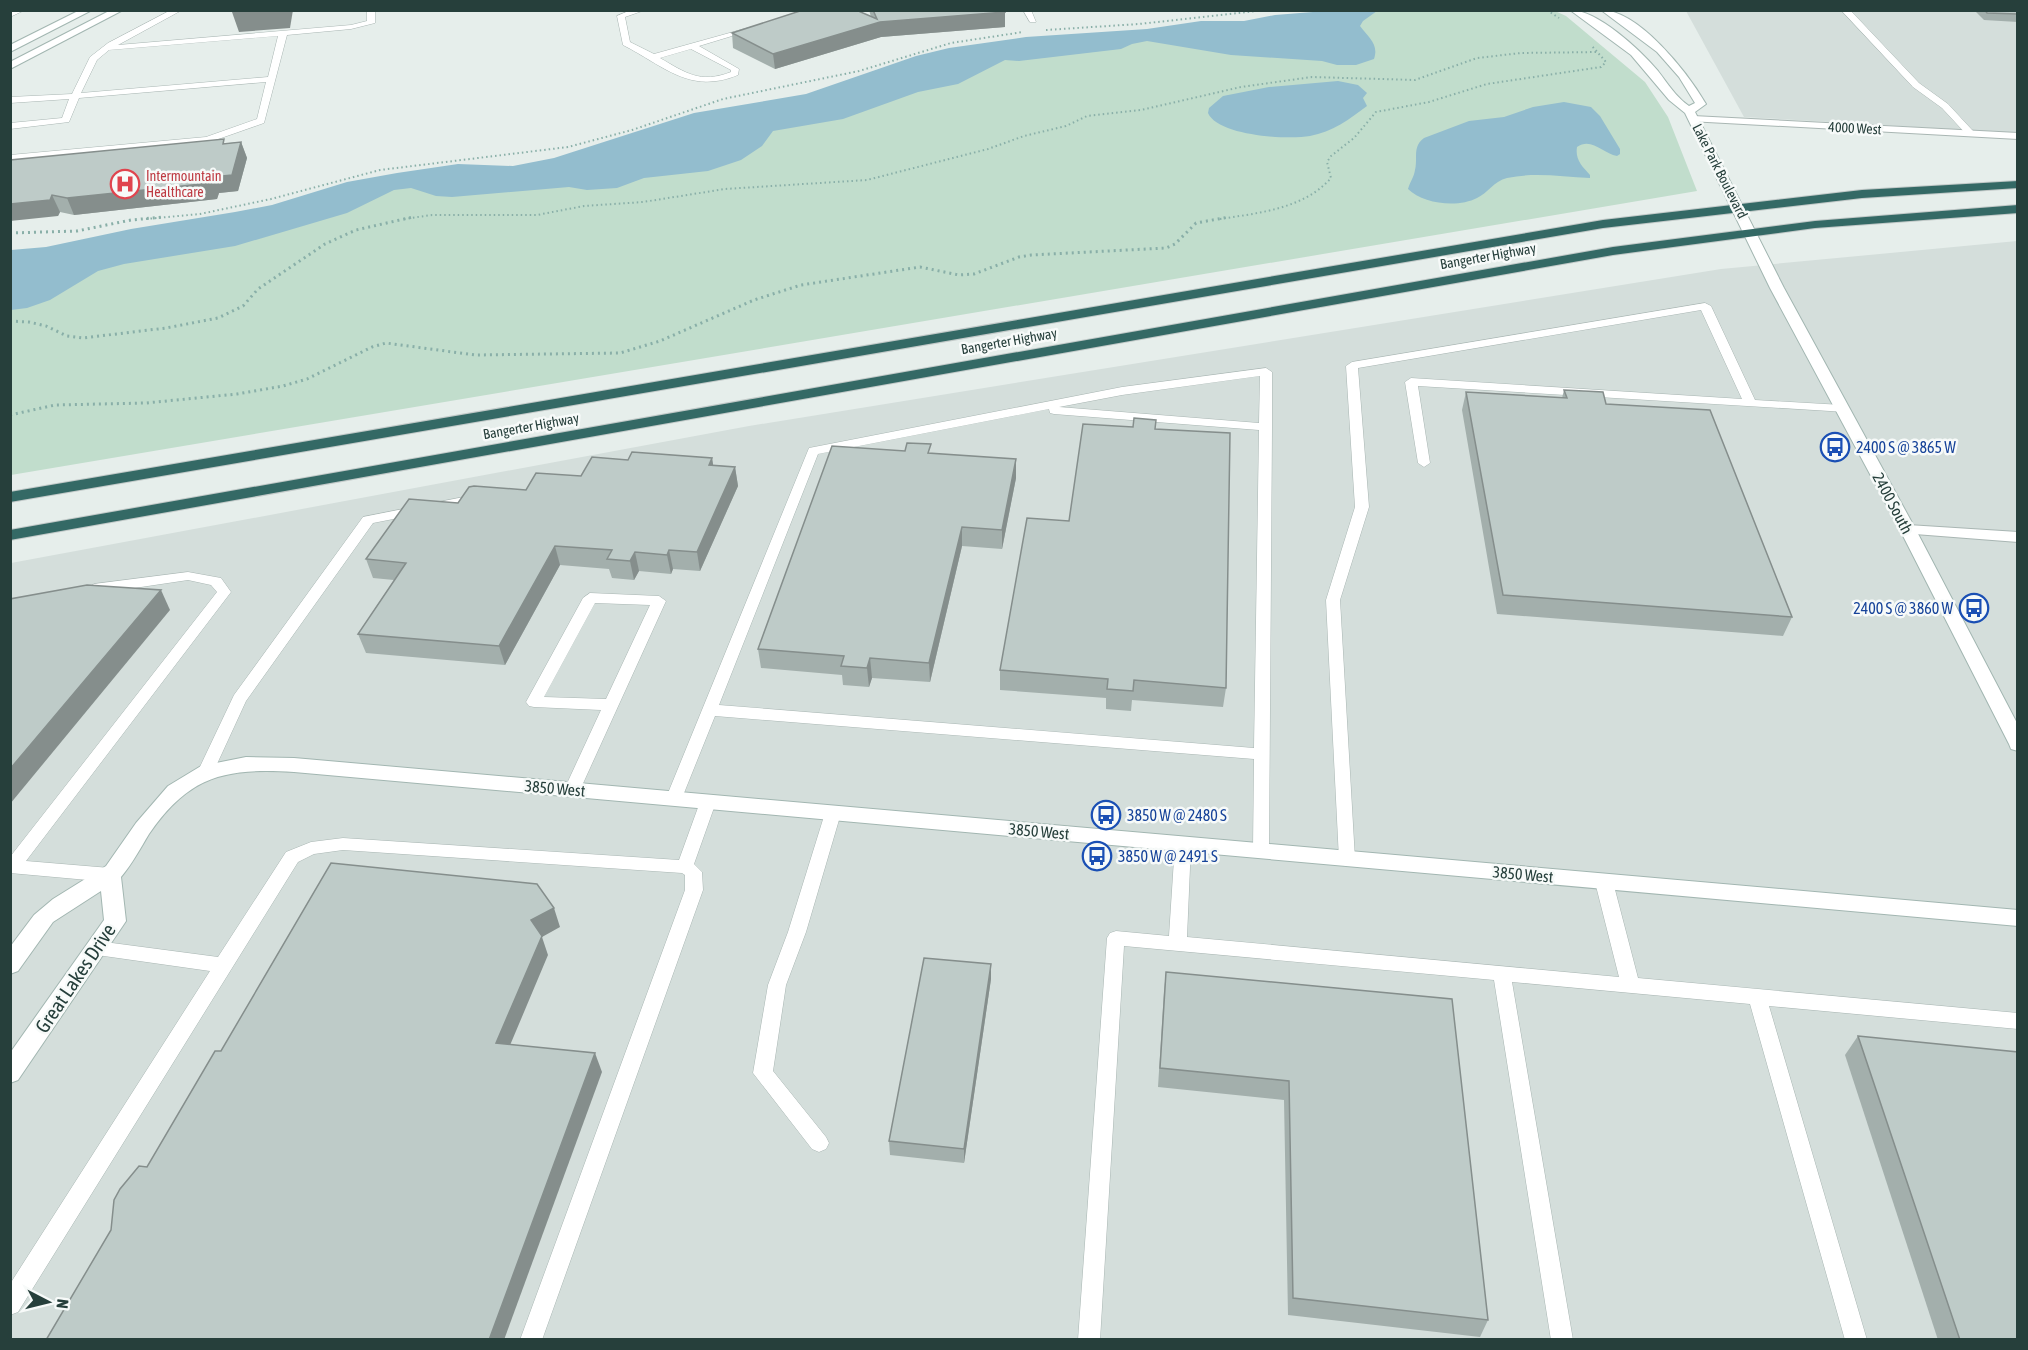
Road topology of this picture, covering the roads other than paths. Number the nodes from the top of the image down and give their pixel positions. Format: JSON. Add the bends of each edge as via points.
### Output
{"nodes":[{"id":1,"x":21,"y":10,"type":"edge"},
{"id":2,"x":88,"y":10,"type":"edge"},
{"id":3,"x":119,"y":10,"type":"edge"},
{"id":4,"x":178,"y":10,"type":"edge"},
{"id":5,"x":371,"y":10,"type":"edge"},
{"id":6,"x":641,"y":10,"type":"edge"},
{"id":7,"x":1027,"y":10,"type":"edge"},
{"id":8,"x":1574,"y":10,"type":"edge"},
{"id":9,"x":1605,"y":10,"type":"edge"},
{"id":10,"x":1845,"y":10,"type":"edge"},
{"id":11,"x":621,"y":13,"type":"edge"},
{"id":12,"x":10,"y":15,"type":"edge"},
{"id":13,"x":1033,"y":20,"type":"dead end"},
{"id":14,"x":757,"y":27,"type":"edge"},
{"id":15,"x":283,"y":33,"type":"junction"},
{"id":16,"x":692,"y":46,"type":"junction"},
{"id":17,"x":107,"y":48,"type":"junction"},
{"id":18,"x":10,"y":49,"type":"edge"},
{"id":19,"x":653,"y":57,"type":"junction"},
{"id":20,"x":10,"y":66,"type":"edge"},
{"id":21,"x":272,"y":80,"type":"junction"},
{"id":22,"x":75,"y":96,"type":"junction"},
{"id":23,"x":10,"y":100,"type":"edge"},
{"id":24,"x":1691,"y":115,"type":"junction"},
{"id":25,"x":10,"y":126,"type":"edge"},
{"id":26,"x":1970,"y":133,"type":"junction"},
{"id":27,"x":2018,"y":136,"type":"edge"},
{"id":28,"x":10,"y":158,"type":"edge"},
{"id":29,"x":2018,"y":184,"type":"edge"},
{"id":30,"x":1738,"y":207,"type":"junction"},
{"id":31,"x":2018,"y":209,"type":"edge"},
{"id":32,"x":1750,"y":231,"type":"junction"},
{"id":33,"x":1750,"y":403,"type":"junction"},
{"id":34,"x":1033,"y":408,"type":"junction"},
{"id":35,"x":1842,"y":409,"type":"junction"},
{"id":36,"x":1266,"y":427,"type":"junction"},
{"id":37,"x":1424,"y":463,"type":"dead end"},
{"id":38,"x":490,"y":496,"type":"edge"},
{"id":39,"x":10,"y":497,"type":"edge"},
{"id":40,"x":1908,"y":530,"type":"junction"},
{"id":41,"x":10,"y":534,"type":"edge"},
{"id":42,"x":2017,"y":538,"type":"edge"},
{"id":43,"x":79,"y":591,"type":"edge"},
{"id":44,"x":611,"y":705,"type":"junction"},
{"id":45,"x":709,"y":710,"type":"junction"},
{"id":46,"x":2018,"y":744,"type":"edge"},
{"id":47,"x":1262,"y":754,"type":"junction"},
{"id":48,"x":205,"y":773,"type":"junction"},
{"id":49,"x":572,"y":790,"type":"junction"},
{"id":50,"x":674,"y":798,"type":"junction"},
{"id":51,"x":708,"y":802,"type":"junction"},
{"id":52,"x":833,"y":813,"type":"junction"},
{"id":53,"x":1183,"y":844,"type":"junction"},
{"id":54,"x":1261,"y":851,"type":"junction"},
{"id":55,"x":1347,"y":859,"type":"junction"},
{"id":56,"x":12,"y":866,"type":"edge"},
{"id":57,"x":685,"y":867,"type":"junction"},
{"id":58,"x":110,"y":875,"type":"junction"},
{"id":59,"x":1604,"y":882,"type":"junction"},
{"id":60,"x":2018,"y":918,"type":"edge"},
{"id":61,"x":1178,"y":943,"type":"junction"},
{"id":62,"x":97,"y":948,"type":"junction"},
{"id":63,"x":10,"y":965,"type":"edge"},
{"id":64,"x":223,"y":965,"type":"junction"},
{"id":65,"x":1502,"y":974,"type":"junction"},
{"id":66,"x":1631,"y":986,"type":"junction"},
{"id":67,"x":1757,"y":997,"type":"junction"},
{"id":68,"x":2018,"y":1021,"type":"edge"},
{"id":69,"x":10,"y":1073,"type":"edge"},
{"id":70,"x":819,"y":1143,"type":"dead end"},
{"id":71,"x":10,"y":1304,"type":"edge"},
{"id":72,"x":531,"y":1340,"type":"edge"},
{"id":73,"x":1089,"y":1340,"type":"edge"},
{"id":74,"x":1562,"y":1340,"type":"edge"},
{"id":75,"x":1856,"y":1340,"type":"edge"}],
"edges":[{"from":1,"to":12,"type":"lane"},
{"from":2,"to":18,"type":"street"},
{"from":3,"to":20,"type":"street"},
{"from":4,"to":17,"type":"lane"},
{"from":5,"to":15,"type":"lane","via":[[371,23]]},
{"from":6,"to":11,"type":"lane"},
{"from":7,"to":13,"type":"lane"},
{"from":8,"to":24,"type":"street","name":"Lake Park Boulevard","via":[[1627,47],[1652,71],[1676,104]]},
{"from":9,"to":24,"type":"street","name":"Lake Park Boulevard","via":[[1642,34],[1676,66],[1701,105]]},
{"from":10,"to":26,"type":"lane","via":[[1916,85],[1945,106]]},
{"from":11,"to":19,"type":"lane","via":[[626,43]]},
{"from":14,"to":16,"type":"lane"},
{"from":15,"to":17,"type":"lane"},
{"from":15,"to":21,"type":"lane"},
{"from":16,"to":19,"type":"lane"},
{"from":16,"to":19,"type":"lane","via":[[735,69],[735,73],[696,82]]},
{"from":17,"to":22,"type":"lane","via":[[93,59]]},
{"from":21,"to":22,"type":"lane"},
{"from":21,"to":28,"type":"lane","via":[[261,121],[207,140]]},
{"from":22,"to":23,"type":"lane"},
{"from":22,"to":25,"type":"lane","via":[[66,120]]},
{"from":24,"to":26,"type":"street","name":"4000 West"},
{"from":24,"to":30,"type":"street","name":"Lake Park Boulevard"},
{"from":26,"to":27,"type":"street","name":"4000 West"},
{"from":29,"to":30,"type":"highway","name":"Bangerter Highway"},
{"from":30,"to":32,"type":"street","name":"Lake Park Boulevard"},
{"from":30,"to":39,"type":"highway","name":"Bangerter Highway","via":[[1449,249]]},
{"from":31,"to":32,"type":"highway","name":"Bangerter Highway"},
{"from":32,"to":35,"type":"street","name":"2400 South"},
{"from":32,"to":41,"type":"highway","name":"Bangerter Highway","via":[[1567,258]]},
{"from":33,"to":35,"type":"lane"},
{"from":33,"to":37,"type":"lane","via":[[1411,382]]},
{"from":33,"to":55,"type":"lane","via":[[1705,306],[1352,366],[1362,507],[1333,600]]},
{"from":34,"to":36,"type":"lane"},
{"from":34,"to":36,"type":"lane","via":[[1122,391],[1266,372]]},
{"from":34,"to":45,"type":"lane","via":[[813,451]]},
{"from":35,"to":40,"type":"street","name":"2400 South"},
{"from":36,"to":47,"type":"lane"},
{"from":38,"to":48,"type":"lane","via":[[368,520],[239,699]]},
{"from":40,"to":42,"type":"street"},
{"from":40,"to":46,"type":"street","name":"2400 South"},
{"from":43,"to":56,"type":"lane","via":[[188,576],[216,581],[224,591]]},
{"from":44,"to":44,"type":"lane","via":[[616,695],[659,601],[590,598],[534,702]]},
{"from":44,"to":49,"type":"lane"},
{"from":45,"to":47,"type":"lane"},
{"from":45,"to":50,"type":"lane"},
{"from":47,"to":54,"type":"lane"},
{"from":48,"to":49,"type":"street","name":"3850 West","via":[[230,765],[262,762]]},
{"from":48,"to":58,"type":"street","via":[[181,785],[160,805]]},
{"from":49,"to":50,"type":"street","name":"3850 West"},
{"from":50,"to":51,"type":"street","name":"3850 West"},
{"from":51,"to":52,"type":"street","name":"3850 West"},
{"from":51,"to":57,"type":"lane"},
{"from":52,"to":53,"type":"street","name":"3850 West"},
{"from":52,"to":70,"type":"lane","via":[[777,985],[763,1073]]},
{"from":53,"to":54,"type":"street","name":"3850 West"},
{"from":53,"to":61,"type":"lane"},
{"from":54,"to":55,"type":"street","name":"3850 West"},
{"from":55,"to":59,"type":"street","name":"3850 West"},
{"from":56,"to":58,"type":"lane"},
{"from":57,"to":64,"type":"lane","via":[[344,844],[311,848],[292,857]]},
{"from":57,"to":72,"type":"lane","via":[[693,872],[694,890]]},
{"from":58,"to":62,"type":"street","name":"Great Lakes Drive","via":[[115,921]]},
{"from":58,"to":63,"type":"street","via":[[47,916]]},
{"from":59,"to":60,"type":"street","name":"3850 West"},
{"from":59,"to":66,"type":"lane"},
{"from":61,"to":65,"type":"lane"},
{"from":61,"to":73,"type":"lane","via":[[1116,938]]},
{"from":62,"to":64,"type":"lane"},
{"from":62,"to":69,"type":"street","name":"Great Lakes Drive"},
{"from":64,"to":71,"type":"lane"},
{"from":65,"to":66,"type":"lane"},
{"from":65,"to":74,"type":"lane"},
{"from":66,"to":67,"type":"lane"},
{"from":67,"to":68,"type":"lane"},
{"from":67,"to":75,"type":"lane"}]}
